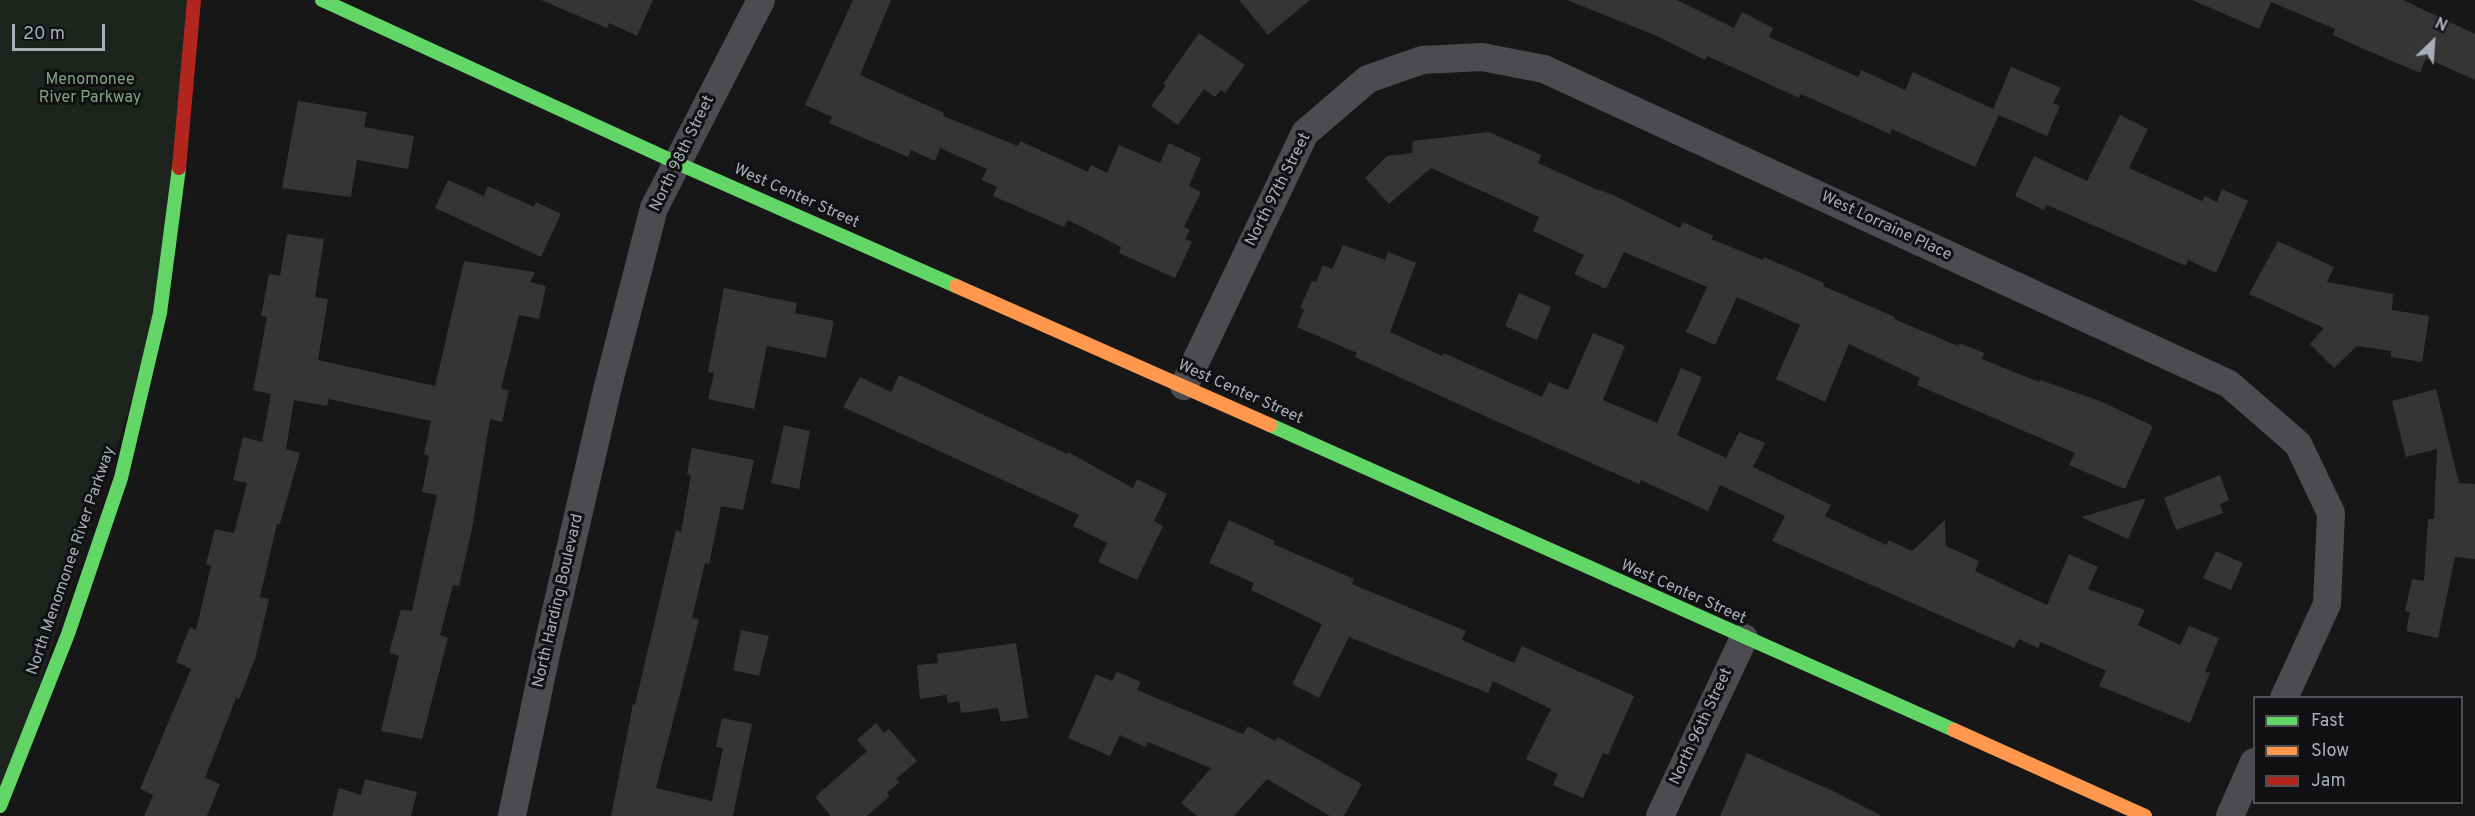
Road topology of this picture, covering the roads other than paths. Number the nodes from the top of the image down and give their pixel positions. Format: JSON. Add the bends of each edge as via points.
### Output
{"nodes":[{"id":1,"x":194,"y":0,"type":"edge"},
{"id":2,"x":322,"y":0,"type":"edge"},
{"id":3,"x":761,"y":0,"type":"edge"},
{"id":4,"x":1544,"y":69,"type":"joint"},
{"id":5,"x":677,"y":163,"type":"junction"},
{"id":6,"x":608,"y":386,"type":"joint"},
{"id":7,"x":1184,"y":386,"type":"junction"},
{"id":8,"x":1744,"y":638,"type":"junction"},
{"id":9,"x":2285,"y":696,"type":"edge"},
{"id":10,"x":2253,"y":764,"type":"edge"},
{"id":11,"x":0,"y":806,"type":"edge"},
{"id":12,"x":512,"y":816,"type":"edge"},
{"id":13,"x":1660,"y":816,"type":"edge"},
{"id":14,"x":2145,"y":816,"type":"edge"},
{"id":15,"x":2230,"y":816,"type":"edge"}],
"edges":[{"from":1,"to":11,"type":"street","name":"North Menomonee River Parkway","via":[[184,131],[160,313],[121,478],[68,633]]},
{"from":2,"to":5,"type":"street","name":"West Center Street"},
{"from":3,"to":5,"type":"street","name":"North 98th Street"},
{"from":4,"to":7,"type":"street","name":"North 97th Street","via":[[1482,57],[1422,60],[1368,79],[1305,133]]},
{"from":4,"to":9,"type":"street","name":"West Lorraine Place","via":[[2229,384],[2298,444],[2331,513],[2327,604]]},
{"from":5,"to":6,"type":"street","name":"North 98th Street","via":[[654,208]]},
{"from":5,"to":7,"type":"street","name":"West Center Street"},
{"from":6,"to":12,"type":"street","name":"North Harding Boulevard"},
{"from":7,"to":8,"type":"street","name":"West Center Street"},
{"from":8,"to":13,"type":"street","name":"North 96th Street"},
{"from":8,"to":14,"type":"street","name":"West Center Street"},
{"from":10,"to":15,"type":"street"}]}
